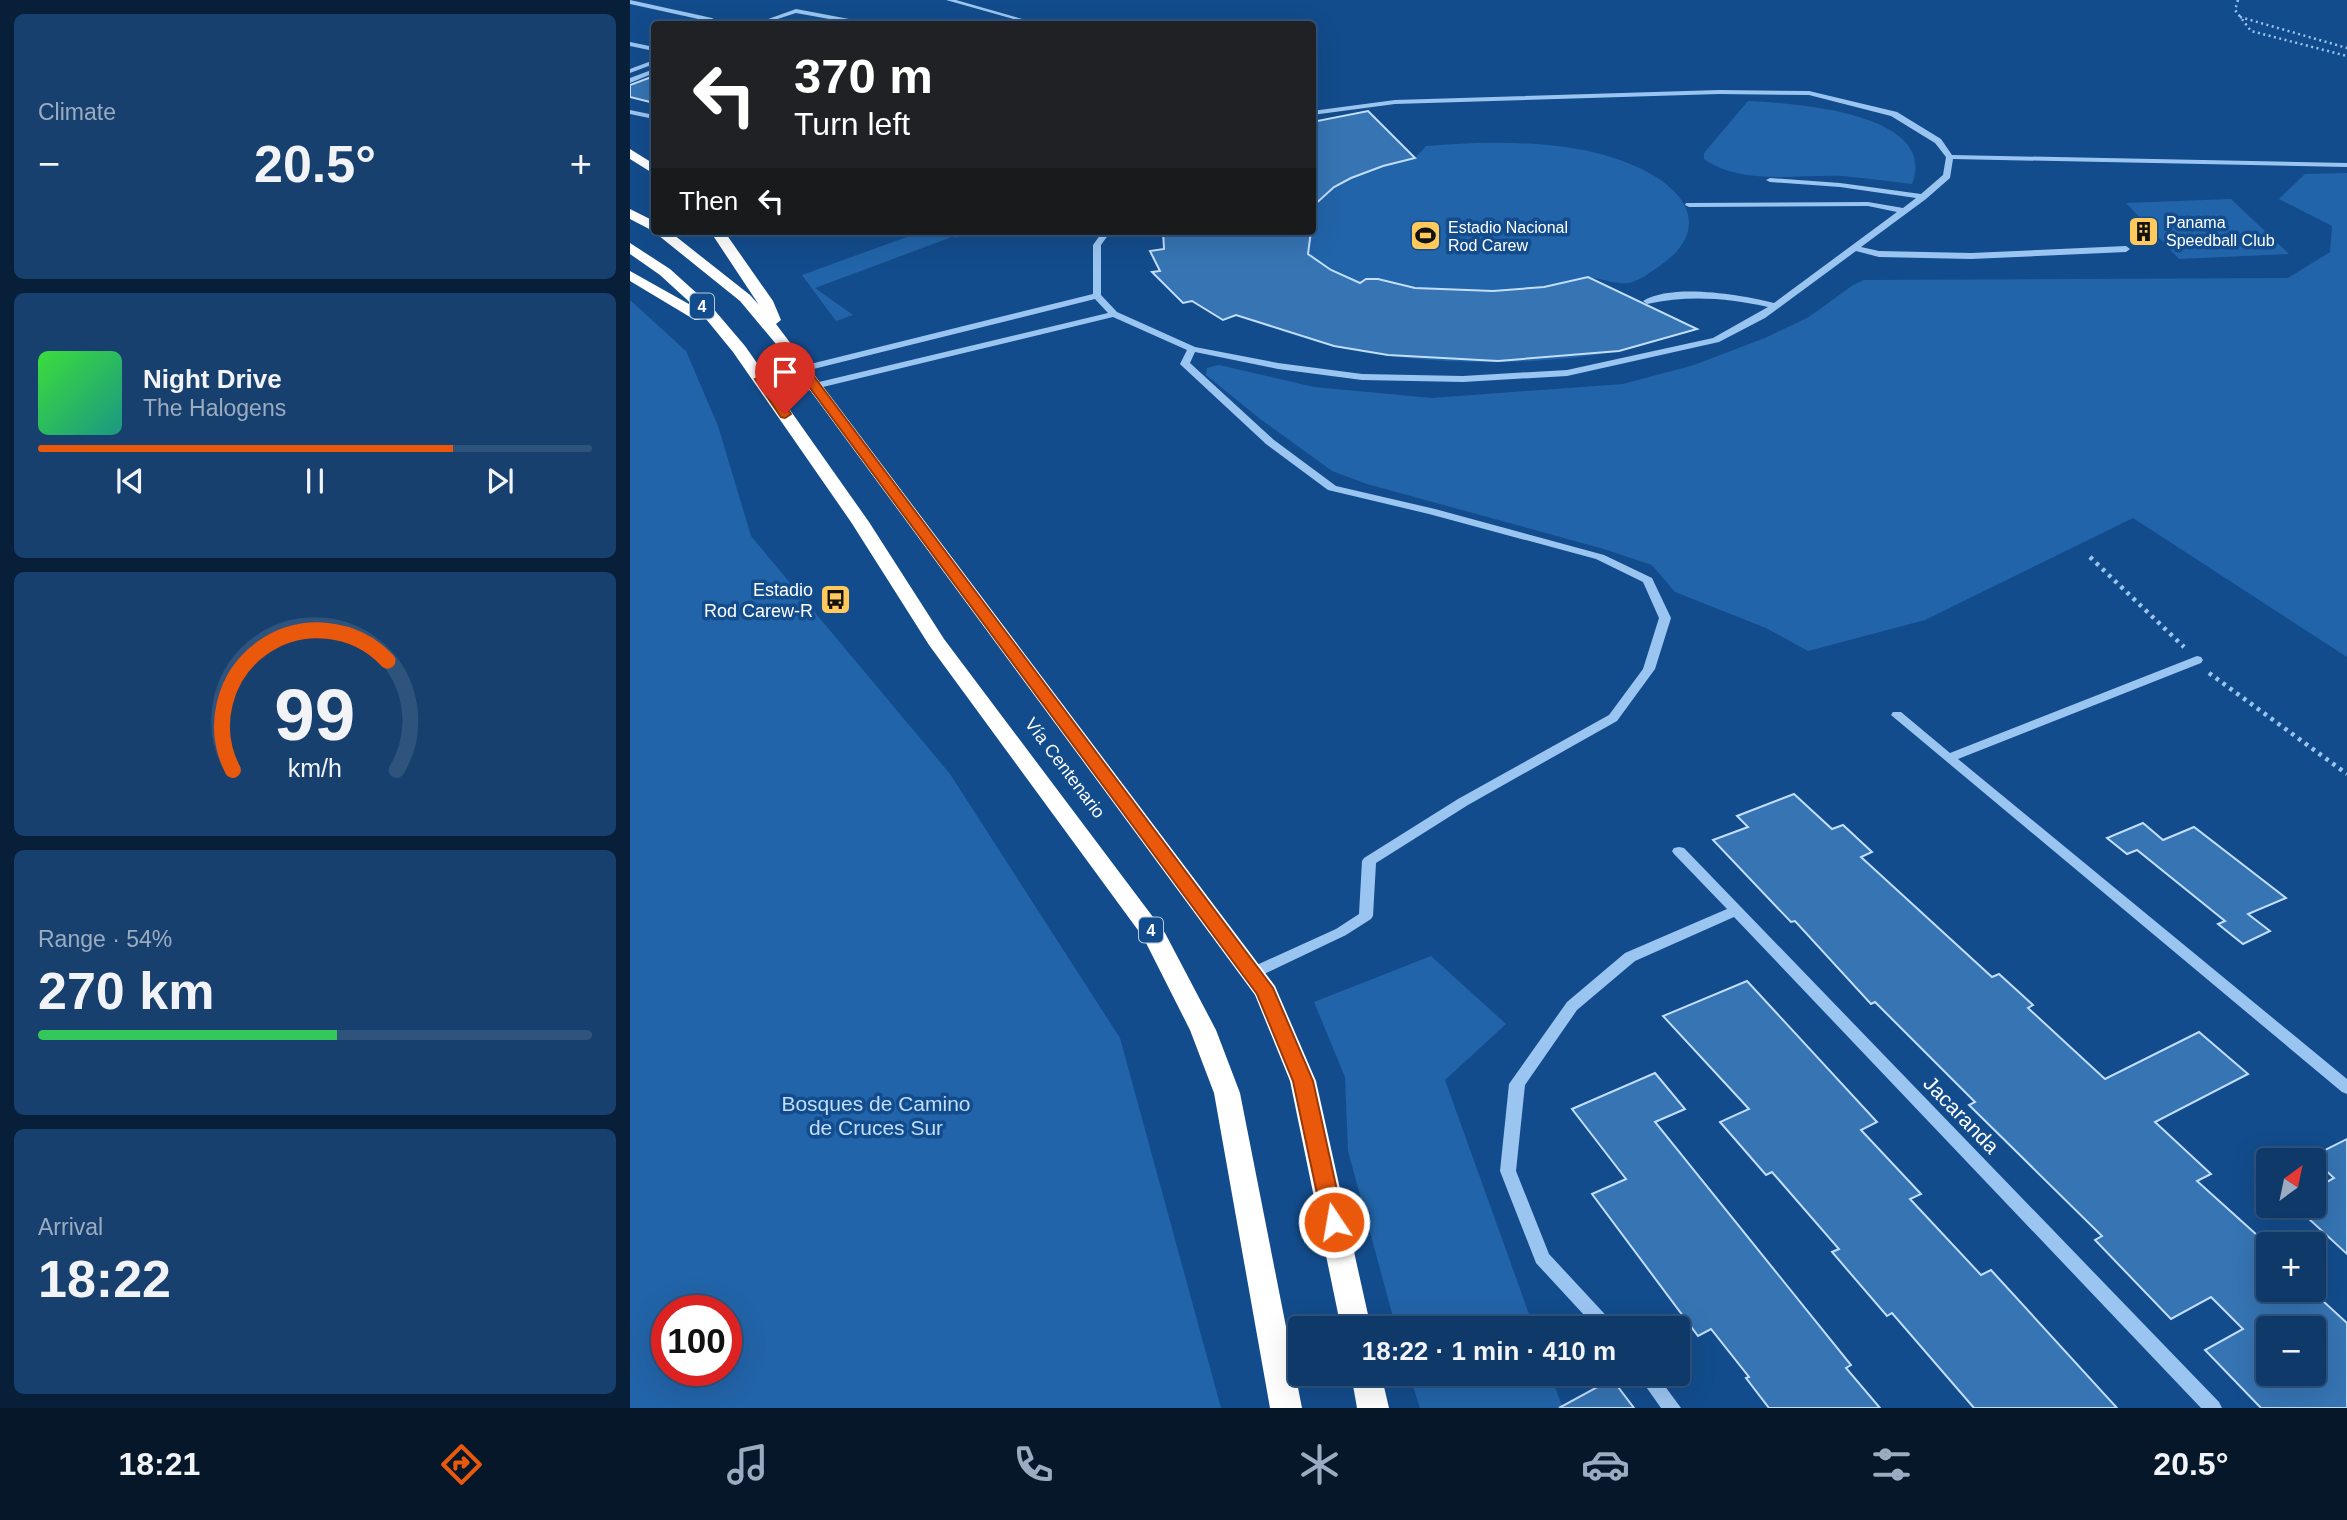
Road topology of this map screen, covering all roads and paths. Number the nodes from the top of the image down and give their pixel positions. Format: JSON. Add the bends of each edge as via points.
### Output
{"nodes":[{"id":1,"x":948,"y":0,"type":"edge"},
{"id":2,"x":2238,"y":0,"type":"edge"},
{"id":3,"x":630,"y":2,"type":"edge"},
{"id":4,"x":816,"y":15,"type":"junction"},
{"id":5,"x":2240,"y":17,"type":"junction"},
{"id":6,"x":712,"y":20,"type":"dead end"},
{"id":7,"x":766,"y":21,"type":"edge"},
{"id":8,"x":792,"y":21,"type":"edge"},
{"id":9,"x":849,"y":21,"type":"edge"},
{"id":10,"x":1026,"y":21,"type":"edge"},
{"id":11,"x":630,"y":44,"type":"edge"},
{"id":12,"x":651,"y":48,"type":"edge"},
{"id":13,"x":2347,"y":48,"type":"edge"},
{"id":14,"x":2347,"y":56,"type":"edge"},
{"id":15,"x":651,"y":63,"type":"edge"},
{"id":16,"x":630,"y":71,"type":"edge"},
{"id":17,"x":651,"y":72,"type":"edge"},
{"id":18,"x":630,"y":80,"type":"edge"},
{"id":19,"x":630,"y":112,"type":"edge"},
{"id":20,"x":1316,"y":112,"type":"edge"},
{"id":21,"x":651,"y":116,"type":"edge"},
{"id":22,"x":630,"y":153,"type":"edge"},
{"id":23,"x":1950,"y":157,"type":"junction"},
{"id":24,"x":2347,"y":165,"type":"edge"},
{"id":25,"x":651,"y":168,"type":"edge"},
{"id":26,"x":1770,"y":180,"type":"dead end"},
{"id":27,"x":1923,"y":197,"type":"junction"},
{"id":28,"x":1689,"y":205,"type":"dead end"},
{"id":29,"x":1904,"y":211,"type":"junction"},
{"id":30,"x":630,"y":213,"type":"edge"},
{"id":31,"x":651,"y":225,"type":"edge"},
{"id":32,"x":665,"y":235,"type":"edge"},
{"id":33,"x":720,"y":235,"type":"edge"},
{"id":34,"x":1104,"y":235,"type":"edge"},
{"id":35,"x":630,"y":247,"type":"edge"},
{"id":36,"x":1855,"y":247,"type":"junction"},
{"id":37,"x":2126,"y":249,"type":"dead end"},
{"id":38,"x":630,"y":275,"type":"edge"},
{"id":39,"x":1097,"y":296,"type":"junction"},
{"id":40,"x":1647,"y":301,"type":"dead end"},
{"id":41,"x":1776,"y":306,"type":"junction"},
{"id":42,"x":1114,"y":314,"type":"junction"},
{"id":43,"x":782,"y":341,"type":"junction"},
{"id":44,"x":739,"y":349,"type":"junction"},
{"id":45,"x":1192,"y":349,"type":"junction"},
{"id":46,"x":808,"y":377,"type":"junction"},
{"id":47,"x":761,"y":379,"type":"junction"},
{"id":48,"x":773,"y":396,"type":"junction"},
{"id":49,"x":2197,"y":660,"type":"dead end"},
{"id":50,"x":1897,"y":715,"type":"dead end"},
{"id":51,"x":1948,"y":758,"type":"junction"},
{"id":52,"x":1679,"y":851,"type":"dead end"},
{"id":53,"x":1735,"y":911,"type":"junction"},
{"id":54,"x":1253,"y":974,"type":"junction"},
{"id":55,"x":2347,"y":1088,"type":"edge"},
{"id":56,"x":1353,"y":1316,"type":"edge"},
{"id":57,"x":1596,"y":1316,"type":"edge"},
{"id":58,"x":1368,"y":1386,"type":"edge"},
{"id":59,"x":1655,"y":1386,"type":"edge"},
{"id":60,"x":1286,"y":1408,"type":"edge"},
{"id":61,"x":1373,"y":1408,"type":"edge"},
{"id":62,"x":1672,"y":1408,"type":"edge"},
{"id":63,"x":2213,"y":1408,"type":"edge"}],
"edges":[{"from":1,"to":10,"type":"street"},
{"from":2,"to":5,"type":"path","via":[[2235,10]]},
{"from":3,"to":6,"type":"street"},
{"from":4,"to":7,"type":"street","via":[[796,11]]},
{"from":4,"to":8,"type":"street"},
{"from":4,"to":9,"type":"street"},
{"from":5,"to":13,"type":"path"},
{"from":5,"to":14,"type":"path","via":[[2250,31]]},
{"from":11,"to":12,"type":"street"},
{"from":15,"to":16,"type":"street"},
{"from":17,"to":18,"type":"street"},
{"from":19,"to":21,"type":"street"},
{"from":20,"to":23,"type":"street","via":[[1395,102],[1809,93],[1894,114],[1938,141]]},
{"from":22,"to":25,"type":"highway"},
{"from":23,"to":24,"type":"street"},
{"from":23,"to":27,"type":"street","via":[[1947,176]]},
{"from":26,"to":27,"type":"street"},
{"from":27,"to":29,"type":"street"},
{"from":28,"to":29,"type":"street","via":[[1868,204]]},
{"from":29,"to":36,"type":"street"},
{"from":30,"to":31,"type":"highway"},
{"from":32,"to":43,"type":"highway","name":"Vía Centenario","number":"4","via":[[745,298]]},
{"from":33,"to":43,"type":"highway","via":[[765,301]]},
{"from":34,"to":39,"type":"street","via":[[1097,245]]},
{"from":35,"to":44,"type":"highway","name":"Vía Centenario","number":"4","via":[[706,309]]},
{"from":36,"to":37,"type":"street","via":[[1879,254],[1971,256]]},
{"from":36,"to":41,"type":"street"},
{"from":38,"to":44,"type":"highway","via":[[693,312]]},
{"from":39,"to":42,"type":"street"},
{"from":39,"to":46,"type":"street"},
{"from":40,"to":41,"type":"street","via":[[1677,294],[1731,295]]},
{"from":41,"to":45,"type":"street","via":[[1716,340],[1567,373],[1463,379],[1362,377]]},
{"from":42,"to":45,"type":"street"},
{"from":42,"to":46,"type":"street"},
{"from":43,"to":46,"type":"highway","name":"Vía Centenario","number":"4"},
{"from":44,"to":47,"type":"highway","name":"Vía Centenario","number":"4"},
{"from":45,"to":54,"type":"street","via":[[1185,364],[1270,442],[1332,488],[1600,557],[1648,580],[1665,618],[1649,669],[1613,718],[1369,861],[1366,916]]},
{"from":46,"to":47,"type":"street"},
{"from":46,"to":48,"type":"street"},
{"from":46,"to":54,"type":"highway","name":"Vía Centenario","number":"4"},
{"from":47,"to":48,"type":"highway","name":"Vía Centenario","number":"4"},
{"from":48,"to":60,"type":"highway","name":"Vía Centenario","number":"4","via":[[936,641],[1153,933],[1176,973],[1227,1093]]},
{"from":49,"to":51,"type":"street"},
{"from":50,"to":51,"type":"street"},
{"from":51,"to":55,"type":"street"},
{"from":52,"to":53,"type":"street","name":"Jacaranda"},
{"from":53,"to":57,"type":"street","via":[[1630,957],[1572,1006],[1517,1084],[1508,1171],[1542,1258]]},
{"from":53,"to":63,"type":"street","name":"Jacaranda"},
{"from":54,"to":56,"type":"highway","name":"Vía Centenario","number":"4","via":[[1266,992],[1303,1081]]},
{"from":58,"to":61,"type":"highway"},
{"from":59,"to":62,"type":"street"}]}
